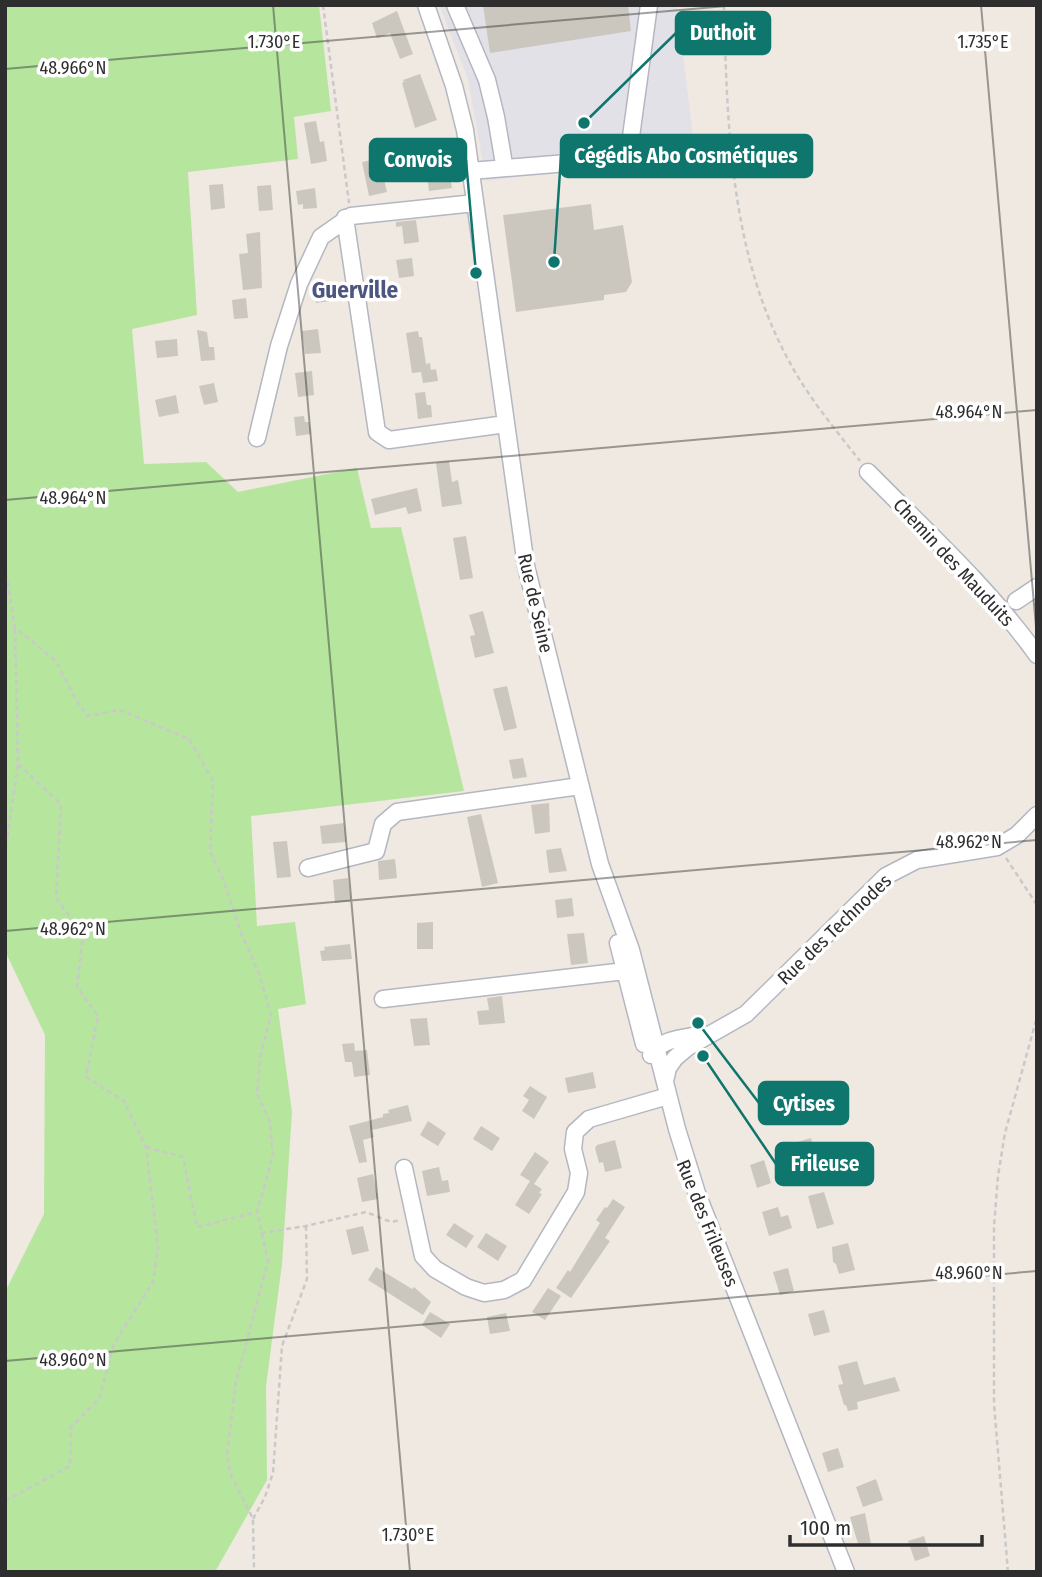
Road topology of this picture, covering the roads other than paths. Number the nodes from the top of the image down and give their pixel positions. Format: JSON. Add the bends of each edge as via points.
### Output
{"nodes":[{"id":1,"x":426,"y":5,"type":"edge"},
{"id":2,"x":455,"y":5,"type":"edge"},
{"id":3,"x":649,"y":5,"type":"edge"},
{"id":4,"x":502,"y":168,"type":"junction"},
{"id":5,"x":470,"y":171,"type":"junction"},
{"id":6,"x":475,"y":203,"type":"junction"},
{"id":7,"x":348,"y":217,"type":"junction"},
{"id":8,"x":506,"y":424,"type":"junction"},
{"id":9,"x":257,"y":438,"type":"dead end"},
{"id":10,"x":869,"y":472,"type":"road end"},
{"id":11,"x":1037,"y":587,"type":"edge"},
{"id":12,"x":1016,"y":601,"type":"dead end"},
{"id":13,"x":1037,"y":656,"type":"edge"},
{"id":14,"x":580,"y":786,"type":"junction"},
{"id":15,"x":1037,"y":816,"type":"edge"},
{"id":16,"x":600,"y":864,"type":"junction"},
{"id":17,"x":309,"y":868,"type":"dead end"},
{"id":18,"x":625,"y":971,"type":"junction"},
{"id":19,"x":642,"y":992,"type":"junction"},
{"id":20,"x":383,"y":999,"type":"dead end"},
{"id":21,"x":686,"y":1044,"type":"junction"},
{"id":22,"x":652,"y":1052,"type":"junction"},
{"id":23,"x":664,"y":1092,"type":"junction"},
{"id":24,"x":404,"y":1168,"type":"dead end"},
{"id":25,"x":846,"y":1572,"type":"edge"}],
"edges":[{"from":1,"to":5,"type":"street","name":"Rue de Seine","via":[[454,86]]},
{"from":2,"to":4,"type":"street","via":[[487,80]]},
{"from":3,"to":4,"type":"street","via":[[638,90],[622,156]]},
{"from":4,"to":5,"type":"street"},
{"from":5,"to":6,"type":"street","name":"Rue de Seine"},
{"from":6,"to":7,"type":"street"},
{"from":6,"to":8,"type":"street","name":"Rue de Seine"},
{"from":7,"to":8,"type":"street","via":[[377,432],[389,440]]},
{"from":7,"to":9,"type":"street","via":[[321,237],[299,284]]},
{"from":8,"to":14,"type":"street","name":"Rue de Seine","via":[[526,566]]},
{"from":10,"to":13,"type":"street","name":"Chemin des Mauduits","via":[[992,600]]},
{"from":11,"to":12,"type":"street"},
{"from":14,"to":16,"type":"street","name":"Rue de Seine"},
{"from":14,"to":17,"type":"street","via":[[397,812],[383,824],[376,851]]},
{"from":15,"to":21,"type":"street","name":"Rue des Technodes","via":[[999,846],[917,860],[898,868],[755,1007],[737,1021]]},
{"from":16,"to":18,"type":"street"},
{"from":16,"to":19,"type":"street","name":"Rue de Seine"},
{"from":18,"to":20,"type":"street"},
{"from":18,"to":22,"type":"street"},
{"from":19,"to":21,"type":"street","via":[[662,1028]]},
{"from":19,"to":22,"type":"street","name":"Rue de Seine"},
{"from":21,"to":22,"type":"street","name":"Rue des Technodes","via":[[672,1055]]},
{"from":21,"to":23,"type":"street","via":[[671,1063]]},
{"from":22,"to":23,"type":"street"},
{"from":23,"to":24,"type":"street","via":[[589,1119],[575,1132],[576,1192],[523,1280],[504,1290],[484,1293],[466,1287],[435,1269],[423,1256]]},
{"from":23,"to":25,"type":"street","name":"Rue des Frileuses","via":[[696,1190]]}]}
